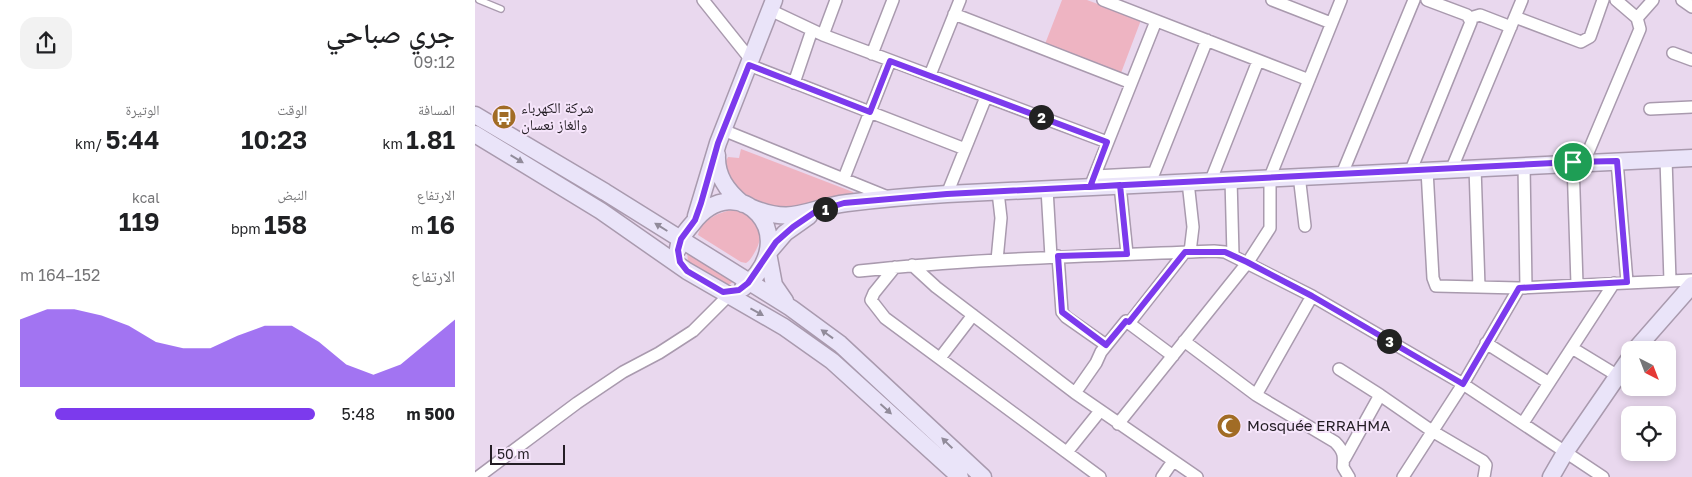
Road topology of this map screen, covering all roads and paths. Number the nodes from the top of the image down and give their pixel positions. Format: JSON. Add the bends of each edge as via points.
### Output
{"nodes":[{"id":1,"x":479,"y":0,"type":"edge"},
{"id":2,"x":703,"y":0,"type":"edge"},
{"id":3,"x":836,"y":0,"type":"edge"},
{"id":4,"x":893,"y":0,"type":"edge"},
{"id":5,"x":960,"y":0,"type":"edge"},
{"id":6,"x":1103,"y":0,"type":"edge"},
{"id":7,"x":1272,"y":0,"type":"edge"},
{"id":8,"x":1341,"y":0,"type":"edge"},
{"id":9,"x":1414,"y":0,"type":"edge"},
{"id":10,"x":1427,"y":0,"type":"edge"},
{"id":11,"x":1522,"y":0,"type":"edge"},
{"id":12,"x":1603,"y":0,"type":"edge"},
{"id":13,"x":1616,"y":0,"type":"edge"},
{"id":14,"x":1653,"y":0,"type":"edge"},
{"id":15,"x":1682,"y":0,"type":"edge"},
{"id":16,"x":1127,"y":4,"type":"edge"},
{"id":17,"x":772,"y":5,"type":"edge"},
{"id":18,"x":1692,"y":7,"type":"edge"},
{"id":19,"x":501,"y":9,"type":"dead end"},
{"id":20,"x":954,"y":14,"type":"junction"},
{"id":21,"x":1470,"y":18,"type":"junction"},
{"id":22,"x":1637,"y":18,"type":"junction"},
{"id":23,"x":1156,"y":21,"type":"junction"},
{"id":24,"x":1513,"y":22,"type":"junction"},
{"id":25,"x":1331,"y":23,"type":"junction"},
{"id":26,"x":817,"y":32,"type":"junction"},
{"id":27,"x":1207,"y":40,"type":"junction"},
{"id":28,"x":1673,"y":53,"type":"dead end"},
{"id":29,"x":872,"y":54,"type":"junction"},
{"id":30,"x":1692,"y":60,"type":"edge"},
{"id":31,"x":890,"y":61,"type":"junction"},
{"id":32,"x":1258,"y":61,"type":"junction"},
{"id":33,"x":750,"y":62,"type":"junction"},
{"id":34,"x":930,"y":75,"type":"junction"},
{"id":35,"x":1309,"y":80,"type":"junction"},
{"id":36,"x":794,"y":83,"type":"junction"},
{"id":37,"x":1131,"y":83,"type":"junction"},
{"id":38,"x":986,"y":97,"type":"junction"},
{"id":39,"x":1692,"y":107,"type":"edge"},
{"id":40,"x":1650,"y":108,"type":"dead end"},
{"id":41,"x":870,"y":112,"type":"junction"},
{"id":42,"x":475,"y":115,"type":"edge"},
{"id":43,"x":475,"y":134,"type":"edge"},
{"id":44,"x":721,"y":136,"type":"junction"},
{"id":45,"x":1107,"y":142,"type":"junction"},
{"id":46,"x":965,"y":149,"type":"junction"},
{"id":47,"x":1692,"y":158,"type":"edge"},
{"id":48,"x":1665,"y":159,"type":"junction"},
{"id":49,"x":1617,"y":161,"type":"junction"},
{"id":50,"x":1579,"y":162,"type":"junction"},
{"id":51,"x":1524,"y":165,"type":"junction"},
{"id":52,"x":1475,"y":167,"type":"junction"},
{"id":53,"x":1452,"y":168,"type":"junction"},
{"id":54,"x":1419,"y":170,"type":"junction"},
{"id":55,"x":1342,"y":174,"type":"junction"},
{"id":56,"x":1299,"y":176,"type":"junction"},
{"id":57,"x":1270,"y":177,"type":"junction"},
{"id":58,"x":844,"y":178,"type":"junction"},
{"id":59,"x":1231,"y":179,"type":"junction"},
{"id":60,"x":1211,"y":180,"type":"junction"},
{"id":61,"x":1093,"y":182,"type":"junction"},
{"id":62,"x":1188,"y":182,"type":"junction"},
{"id":63,"x":1120,"y":185,"type":"junction"},
{"id":64,"x":1047,"y":189,"type":"junction"},
{"id":65,"x":997,"y":192,"type":"junction"},
{"id":66,"x":947,"y":194,"type":"junction"},
{"id":67,"x":891,"y":198,"type":"junction"},
{"id":68,"x":747,"y":205,"type":"junction"},
{"id":69,"x":815,"y":212,"type":"junction"},
{"id":70,"x":695,"y":220,"type":"junction"},
{"id":71,"x":1305,"y":226,"type":"dead end"},
{"id":72,"x":681,"y":239,"type":"junction"},
{"id":73,"x":1187,"y":252,"type":"junction"},
{"id":74,"x":768,"y":253,"type":"junction"},
{"id":75,"x":1127,"y":254,"type":"junction"},
{"id":76,"x":1233,"y":255,"type":"junction"},
{"id":77,"x":1055,"y":257,"type":"junction"},
{"id":78,"x":997,"y":260,"type":"junction"},
{"id":79,"x":1247,"y":262,"type":"junction"},
{"id":80,"x":912,"y":265,"type":"junction"},
{"id":81,"x":895,"y":267,"type":"junction"},
{"id":82,"x":687,"y":271,"type":"junction"},
{"id":83,"x":859,"y":271,"type":"dead end"},
{"id":84,"x":750,"y":281,"type":"junction"},
{"id":85,"x":1670,"y":281,"type":"junction"},
{"id":86,"x":1627,"y":282,"type":"junction"},
{"id":87,"x":1615,"y":283,"type":"junction"},
{"id":88,"x":1577,"y":284,"type":"junction"},
{"id":89,"x":1479,"y":287,"type":"junction"},
{"id":90,"x":1523,"y":288,"type":"junction"},
{"id":91,"x":1690,"y":288,"type":"edge"},
{"id":92,"x":722,"y":293,"type":"junction"},
{"id":93,"x":1312,"y":296,"type":"junction"},
{"id":94,"x":791,"y":308,"type":"junction"},
{"id":95,"x":973,"y":315,"type":"junction"},
{"id":96,"x":1129,"y":322,"type":"junction"},
{"id":97,"x":1184,"y":341,"type":"junction"},
{"id":98,"x":1643,"y":341,"type":"edge"},
{"id":99,"x":1487,"y":343,"type":"junction"},
{"id":100,"x":1106,"y":345,"type":"junction"},
{"id":101,"x":1572,"y":348,"type":"junction"},
{"id":102,"x":1173,"y":356,"type":"junction"},
{"id":103,"x":940,"y":358,"type":"junction"},
{"id":104,"x":1339,"y":369,"type":"dead end"},
{"id":105,"x":1621,"y":372,"type":"edge"},
{"id":106,"x":1618,"y":376,"type":"junction"},
{"id":107,"x":1549,"y":383,"type":"junction"},
{"id":108,"x":1463,"y":384,"type":"junction"},
{"id":109,"x":1075,"y":393,"type":"junction"},
{"id":110,"x":1256,"y":395,"type":"junction"},
{"id":111,"x":1381,"y":396,"type":"junction"},
{"id":112,"x":1100,"y":411,"type":"junction"},
{"id":113,"x":1523,"y":423,"type":"junction"},
{"id":114,"x":1118,"y":424,"type":"junction"},
{"id":115,"x":1432,"y":431,"type":"junction"},
{"id":116,"x":1566,"y":451,"type":"junction"},
{"id":117,"x":1067,"y":452,"type":"junction"},
{"id":118,"x":1345,"y":458,"type":"junction"},
{"id":119,"x":1173,"y":461,"type":"junction"},
{"id":120,"x":478,"y":477,"type":"edge"},
{"id":121,"x":960,"y":477,"type":"edge"},
{"id":122,"x":983,"y":477,"type":"edge"},
{"id":123,"x":1099,"y":477,"type":"edge"},
{"id":124,"x":1162,"y":477,"type":"edge"},
{"id":125,"x":1197,"y":477,"type":"edge"},
{"id":126,"x":1349,"y":477,"type":"edge"},
{"id":127,"x":1403,"y":477,"type":"edge"},
{"id":128,"x":1484,"y":477,"type":"edge"},
{"id":129,"x":1551,"y":477,"type":"edge"},
{"id":130,"x":1603,"y":477,"type":"edge"}],
"edges":[{"from":1,"to":19,"type":"lane"},
{"from":2,"to":33,"type":"street"},
{"from":3,"to":26,"type":"street"},
{"from":4,"to":29,"type":"street"},
{"from":5,"to":20,"type":"street"},
{"from":6,"to":16,"type":"street"},
{"from":7,"to":25,"type":"street"},
{"from":8,"to":25,"type":"street"},
{"from":9,"to":55,"type":"street"},
{"from":10,"to":21,"type":"street"},
{"from":11,"to":24,"type":"street"},
{"from":12,"to":24,"type":"street","via":[[1589,37],[1581,42]]},
{"from":13,"to":22,"type":"street"},
{"from":14,"to":22,"type":"street"},
{"from":15,"to":18,"type":"street"},
{"from":16,"to":23,"type":"street"},
{"from":17,"to":26,"type":"street"},
{"from":17,"to":33,"type":"main road"},
{"from":20,"to":34,"type":"street"},
{"from":20,"to":37,"type":"street"},
{"from":21,"to":24,"type":"street","via":[[1480,15]]},
{"from":21,"to":54,"type":"street"},
{"from":22,"to":50,"type":"street","via":[[1640,29]]},
{"from":23,"to":27,"type":"street"},
{"from":23,"to":37,"type":"street"},
{"from":24,"to":53,"type":"street"},
{"from":25,"to":35,"type":"street"},
{"from":26,"to":29,"type":"street"},
{"from":26,"to":36,"type":"street"},
{"from":27,"to":32,"type":"street"},
{"from":27,"to":61,"type":"street","via":[[1154,174]]},
{"from":28,"to":30,"type":"street"},
{"from":29,"to":31,"type":"street"},
{"from":31,"to":34,"type":"street"},
{"from":31,"to":41,"type":"street"},
{"from":32,"to":35,"type":"street"},
{"from":32,"to":60,"type":"street"},
{"from":33,"to":36,"type":"street"},
{"from":33,"to":44,"type":"main road"},
{"from":34,"to":38,"type":"street"},
{"from":35,"to":57,"type":"street"},
{"from":36,"to":41,"type":"street"},
{"from":37,"to":45,"type":"street"},
{"from":38,"to":45,"type":"street"},
{"from":38,"to":46,"type":"street"},
{"from":39,"to":40,"type":"street"},
{"from":41,"to":46,"type":"street"},
{"from":41,"to":58,"type":"street"},
{"from":72,"to":42,"type":"main road","one_way":true},
{"from":43,"to":82,"type":"main road","one_way":true,"via":[[601,210]]},
{"from":44,"to":58,"type":"street"},
{"from":44,"to":68,"type":"main road","via":[[717,164],[720,176],[729,191]]},
{"from":44,"to":70,"type":"main road"},
{"from":45,"to":61,"type":"street"},
{"from":46,"to":66,"type":"street"},
{"from":47,"to":48,"type":"main road"},
{"from":48,"to":49,"type":"main road"},
{"from":48,"to":85,"type":"street"},
{"from":49,"to":50,"type":"main road"},
{"from":49,"to":86,"type":"street"},
{"from":50,"to":51,"type":"main road"},
{"from":50,"to":88,"type":"street"},
{"from":51,"to":52,"type":"main road"},
{"from":51,"to":90,"type":"street"},
{"from":52,"to":53,"type":"main road"},
{"from":52,"to":89,"type":"street"},
{"from":53,"to":54,"type":"main road"},
{"from":54,"to":55,"type":"main road"},
{"from":54,"to":89,"type":"street","via":[[1434,283],[1443,288]]},
{"from":55,"to":56,"type":"main road"},
{"from":56,"to":57,"type":"main road"},
{"from":56,"to":71,"type":"street"},
{"from":57,"to":59,"type":"main road"},
{"from":57,"to":79,"type":"street","via":[[1270,228]]},
{"from":58,"to":67,"type":"street"},
{"from":59,"to":60,"type":"main road"},
{"from":59,"to":76,"type":"street"},
{"from":60,"to":62,"type":"main road"},
{"from":61,"to":63,"type":"main road"},
{"from":61,"to":64,"type":"main road"},
{"from":62,"to":63,"type":"main road"},
{"from":62,"to":73,"type":"street","via":[[1193,228]]},
{"from":63,"to":75,"type":"street"},
{"from":64,"to":65,"type":"main road"},
{"from":64,"to":77,"type":"street"},
{"from":65,"to":66,"type":"main road"},
{"from":65,"to":78,"type":"street","via":[[1001,218]]},
{"from":66,"to":67,"type":"main road"},
{"from":67,"to":69,"type":"main road","via":[[844,203]]},
{"from":68,"to":69,"type":"main road","via":[[775,216]]},
{"from":68,"to":70,"type":"main road","via":[[728,201],[712,205]]},
{"from":68,"to":74,"type":"main road","via":[[766,225],[770,241]]},
{"from":69,"to":74,"type":"main road","via":[[785,233]]},
{"from":70,"to":72,"type":"main road"},
{"from":72,"to":82,"type":"main road","via":[[678,256]]},
{"from":72,"to":84,"type":"main road"},
{"from":73,"to":75,"type":"street"},
{"from":73,"to":76,"type":"street","via":[[1214,251]]},
{"from":73,"to":96,"type":"street"},
{"from":74,"to":84,"type":"main road"},
{"from":74,"to":94,"type":"main road","via":[[774,285]]},
{"from":75,"to":77,"type":"street"},
{"from":76,"to":79,"type":"street"},
{"from":77,"to":78,"type":"street"},
{"from":77,"to":100,"type":"street","via":[[1062,312]]},
{"from":78,"to":80,"type":"street"},
{"from":79,"to":93,"type":"street"},
{"from":79,"to":97,"type":"street"},
{"from":80,"to":81,"type":"street"},
{"from":80,"to":95,"type":"street"},
{"from":81,"to":83,"type":"street"},
{"from":81,"to":103,"type":"street","via":[[871,300],[885,318]]},
{"from":82,"to":92,"type":"main road"},
{"from":84,"to":92,"type":"main road","via":[[734,292]]},
{"from":84,"to":94,"type":"main road"},
{"from":85,"to":86,"type":"street"},
{"from":85,"to":91,"type":"street"},
{"from":86,"to":87,"type":"street"},
{"from":87,"to":88,"type":"street"},
{"from":87,"to":101,"type":"street"},
{"from":88,"to":90,"type":"street"},
{"from":89,"to":90,"type":"street"},
{"from":90,"to":99,"type":"street"},
{"from":91,"to":98,"type":"main road"},
{"from":92,"to":120,"type":"street","via":[[693,331],[577,403]]},
{"from":92,"to":121,"type":"main road","one_way":true,"via":[[785,327],[832,361]]},
{"from":93,"to":108,"type":"street"},
{"from":93,"to":110,"type":"street"},
{"from":122,"to":94,"type":"main road","one_way":true,"via":[[840,344]]},
{"from":95,"to":103,"type":"street"},
{"from":95,"to":109,"type":"street"},
{"from":96,"to":100,"type":"street","via":[[1121,325]]},
{"from":96,"to":102,"type":"street"},
{"from":97,"to":102,"type":"street"},
{"from":97,"to":110,"type":"street"},
{"from":99,"to":107,"type":"street"},
{"from":99,"to":108,"type":"street"},
{"from":100,"to":109,"type":"street"},
{"from":101,"to":106,"type":"street"},
{"from":101,"to":107,"type":"street"},
{"from":102,"to":114,"type":"street"},
{"from":103,"to":117,"type":"street"},
{"from":104,"to":111,"type":"street"},
{"from":105,"to":106,"type":"main road"},
{"from":106,"to":116,"type":"main road"},
{"from":107,"to":113,"type":"street"},
{"from":108,"to":113,"type":"street"},
{"from":108,"to":115,"type":"street"},
{"from":109,"to":112,"type":"street"},
{"from":110,"to":118,"type":"street","via":[[1335,442]]},
{"from":111,"to":115,"type":"street"},
{"from":111,"to":118,"type":"street"},
{"from":112,"to":114,"type":"street"},
{"from":112,"to":117,"type":"street"},
{"from":113,"to":116,"type":"street"},
{"from":114,"to":119,"type":"street"},
{"from":115,"to":127,"type":"street"},
{"from":115,"to":128,"type":"street","via":[[1483,461],[1486,465]]},
{"from":116,"to":129,"type":"main road"},
{"from":116,"to":130,"type":"street"},
{"from":117,"to":123,"type":"street"},
{"from":118,"to":126,"type":"street","via":[[1344,473]]},
{"from":119,"to":124,"type":"street"},
{"from":119,"to":125,"type":"street"}]}
